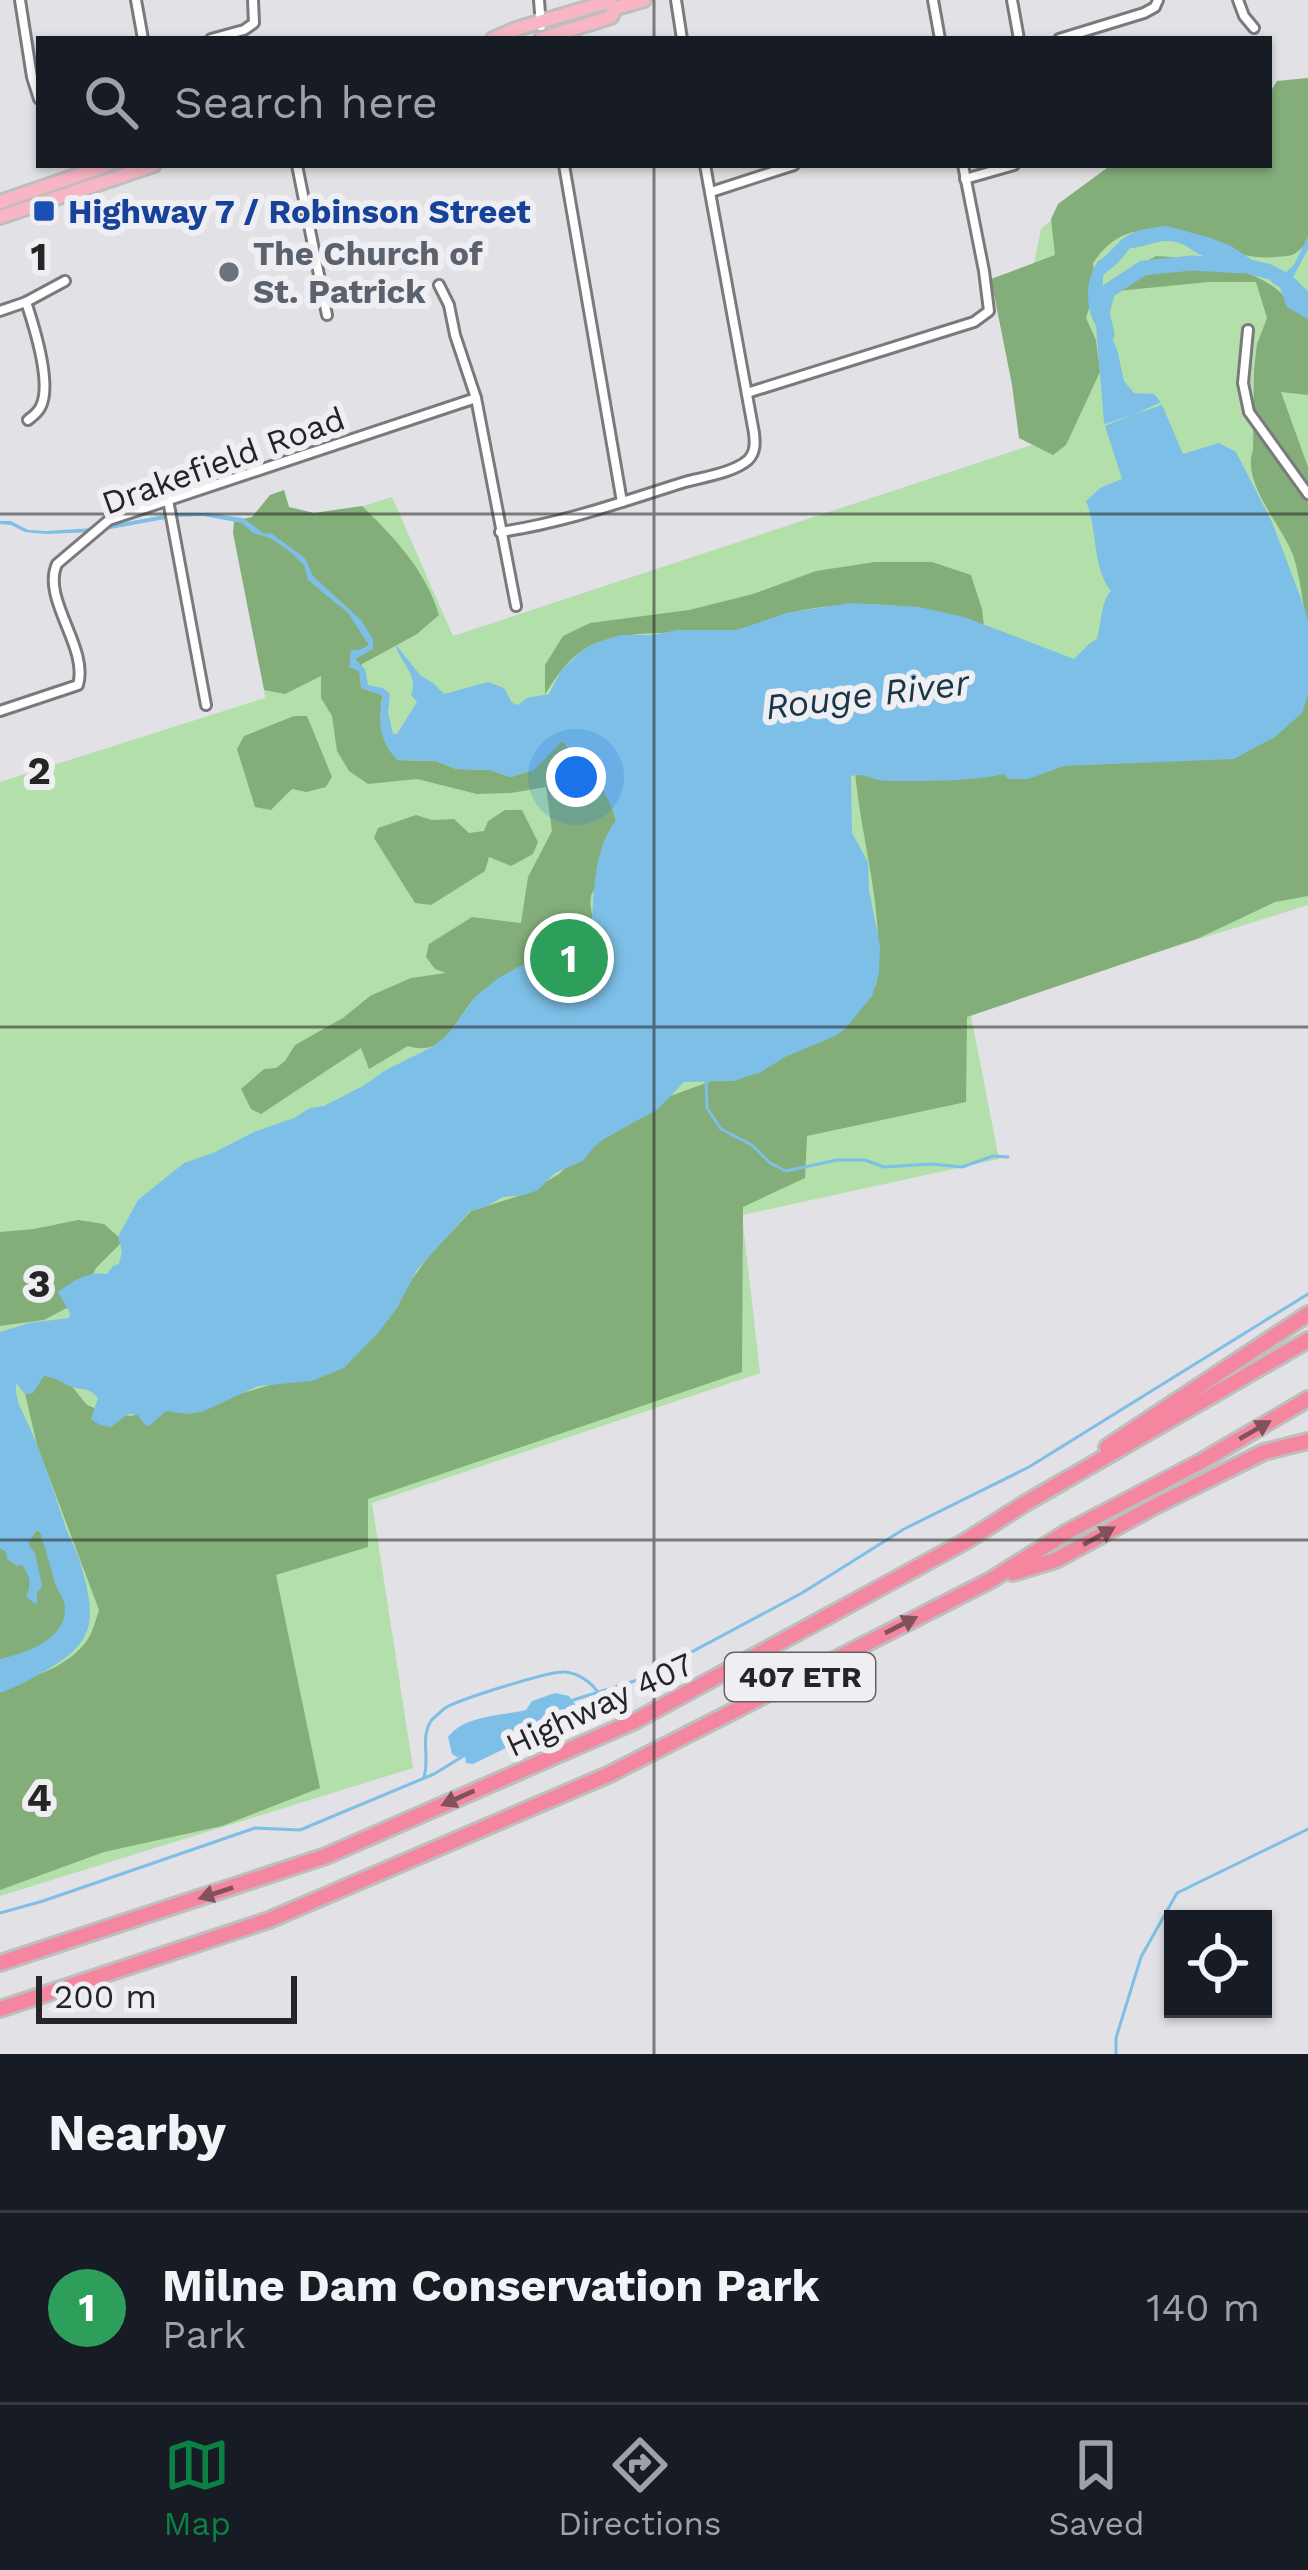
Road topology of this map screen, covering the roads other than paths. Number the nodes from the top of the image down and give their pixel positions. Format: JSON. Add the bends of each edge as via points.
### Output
{"nodes":[{"id":1,"x":20,"y":0,"type":"edge"},
{"id":2,"x":136,"y":0,"type":"edge"},
{"id":3,"x":253,"y":0,"type":"edge"},
{"id":4,"x":539,"y":0,"type":"edge"},
{"id":5,"x":644,"y":0,"type":"edge"},
{"id":6,"x":676,"y":0,"type":"edge"},
{"id":7,"x":933,"y":0,"type":"edge"},
{"id":8,"x":1012,"y":0,"type":"edge"},
{"id":9,"x":1158,"y":0,"type":"edge"},
{"id":10,"x":1238,"y":0,"type":"edge"},
{"id":11,"x":616,"y":8,"type":"junction"},
{"id":12,"x":541,"y":21,"type":"junction"},
{"id":13,"x":1254,"y":28,"type":"dead end"},
{"id":14,"x":142,"y":36,"type":"edge"},
{"id":15,"x":222,"y":36,"type":"edge"},
{"id":16,"x":501,"y":36,"type":"edge"},
{"id":17,"x":541,"y":36,"type":"edge"},
{"id":18,"x":551,"y":36,"type":"edge"},
{"id":19,"x":682,"y":36,"type":"edge"},
{"id":20,"x":939,"y":36,"type":"edge"},
{"id":21,"x":1018,"y":36,"type":"edge"},
{"id":22,"x":1069,"y":36,"type":"edge"},
{"id":23,"x":36,"y":88,"type":"edge"},
{"id":24,"x":90,"y":168,"type":"edge"},
{"id":25,"x":145,"y":168,"type":"edge"},
{"id":26,"x":298,"y":168,"type":"edge"},
{"id":27,"x":565,"y":168,"type":"edge"},
{"id":28,"x":706,"y":168,"type":"edge"},
{"id":29,"x":785,"y":168,"type":"edge"},
{"id":30,"x":963,"y":168,"type":"edge"},
{"id":31,"x":1004,"y":168,"type":"edge"},
{"id":32,"x":63,"y":173,"type":"junction"},
{"id":33,"x":965,"y":179,"type":"junction"},
{"id":34,"x":711,"y":192,"type":"junction"},
{"id":35,"x":70,"y":193,"type":"junction"},
{"id":36,"x":0,"y":202,"type":"edge"},
{"id":37,"x":0,"y":217,"type":"edge"},
{"id":38,"x":65,"y":281,"type":"dead end"},
{"id":39,"x":439,"y":285,"type":"dead end"},
{"id":40,"x":26,"y":302,"type":"junction"},
{"id":41,"x":0,"y":311,"type":"edge"},
{"id":42,"x":327,"y":315,"type":"dead end"},
{"id":43,"x":1248,"y":330,"type":"dead end"},
{"id":44,"x":747,"y":393,"type":"junction"},
{"id":45,"x":476,"y":398,"type":"junction"},
{"id":46,"x":28,"y":420,"type":"dead end"},
{"id":47,"x":1308,"y":494,"type":"edge"},
{"id":48,"x":168,"y":500,"type":"junction"},
{"id":49,"x":622,"y":502,"type":"junction"},
{"id":50,"x":500,"y":532,"type":"junction"},
{"id":51,"x":515,"y":606,"type":"dead end"},
{"id":52,"x":206,"y":704,"type":"dead end"},
{"id":53,"x":0,"y":711,"type":"edge"},
{"id":54,"x":1308,"y":1314,"type":"edge"},
{"id":55,"x":1308,"y":1340,"type":"edge"},
{"id":56,"x":1308,"y":1399,"type":"edge"},
{"id":57,"x":1308,"y":1441,"type":"edge"},
{"id":58,"x":1024,"y":1504,"type":"junction"},
{"id":59,"x":991,"y":1580,"type":"junction"},
{"id":60,"x":0,"y":1963,"type":"edge"},
{"id":61,"x":0,"y":2009,"type":"edge"}],
"edges":[{"from":1,"to":23,"type":"street"},
{"from":2,"to":14,"type":"street"},
{"from":3,"to":15,"type":"street","via":[[254,23]]},
{"from":4,"to":12,"type":"street"},
{"from":5,"to":11,"type":"main road"},
{"from":6,"to":19,"type":"street"},
{"from":7,"to":20,"type":"street"},
{"from":8,"to":21,"type":"street"},
{"from":9,"to":22,"type":"street","via":[[1144,13]]},
{"from":10,"to":13,"type":"street"},
{"from":11,"to":12,"type":"main road","via":[[607,2]]},
{"from":11,"to":18,"type":"main road","via":[[611,17]]},
{"from":12,"to":16,"type":"main road"},
{"from":12,"to":17,"type":"street"},
{"from":24,"to":32,"type":"main road"},
{"from":25,"to":35,"type":"main road"},
{"from":26,"to":42,"type":"street"},
{"from":27,"to":49,"type":"street"},
{"from":28,"to":34,"type":"street"},
{"from":29,"to":34,"type":"street"},
{"from":30,"to":33,"type":"street"},
{"from":31,"to":33,"type":"street"},
{"from":32,"to":35,"type":"street"},
{"from":32,"to":36,"type":"main road"},
{"from":33,"to":44,"type":"street","via":[[989,310],[974,322]]},
{"from":34,"to":44,"type":"street"},
{"from":35,"to":37,"type":"main road"},
{"from":38,"to":40,"type":"street"},
{"from":39,"to":45,"type":"street"},
{"from":40,"to":41,"type":"street"},
{"from":40,"to":46,"type":"street","via":[[45,390]]},
{"from":43,"to":47,"type":"street","via":[[1249,412]]},
{"from":44,"to":49,"type":"street","via":[[755,442],[747,460]]},
{"from":45,"to":48,"type":"street","name":"Drakefield Road"},
{"from":45,"to":50,"type":"street"},
{"from":48,"to":52,"type":"street"},
{"from":48,"to":53,"type":"street","name":"Drakefield Road","via":[[109,520],[57,564],[52,579],[81,678]]},
{"from":49,"to":50,"type":"street"},
{"from":50,"to":51,"type":"street"},
{"from":54,"to":58,"type":"highway"},
{"from":55,"to":58,"type":"highway","name":"Highway 407","number":"407 ETR"},
{"from":59,"to":56,"type":"highway","name":"Highway 407","number":"407 ETR","one_way":true},
{"from":59,"to":57,"type":"highway","one_way":true,"via":[[1056,1560],[1210,1477]]},
{"from":58,"to":60,"type":"highway","name":"Highway 407","number":"407 ETR","one_way":true,"via":[[635,1721],[326,1856]]},
{"from":61,"to":59,"type":"highway","name":"Highway 407","number":"407 ETR","one_way":true,"via":[[269,1920],[610,1774]]}]}
